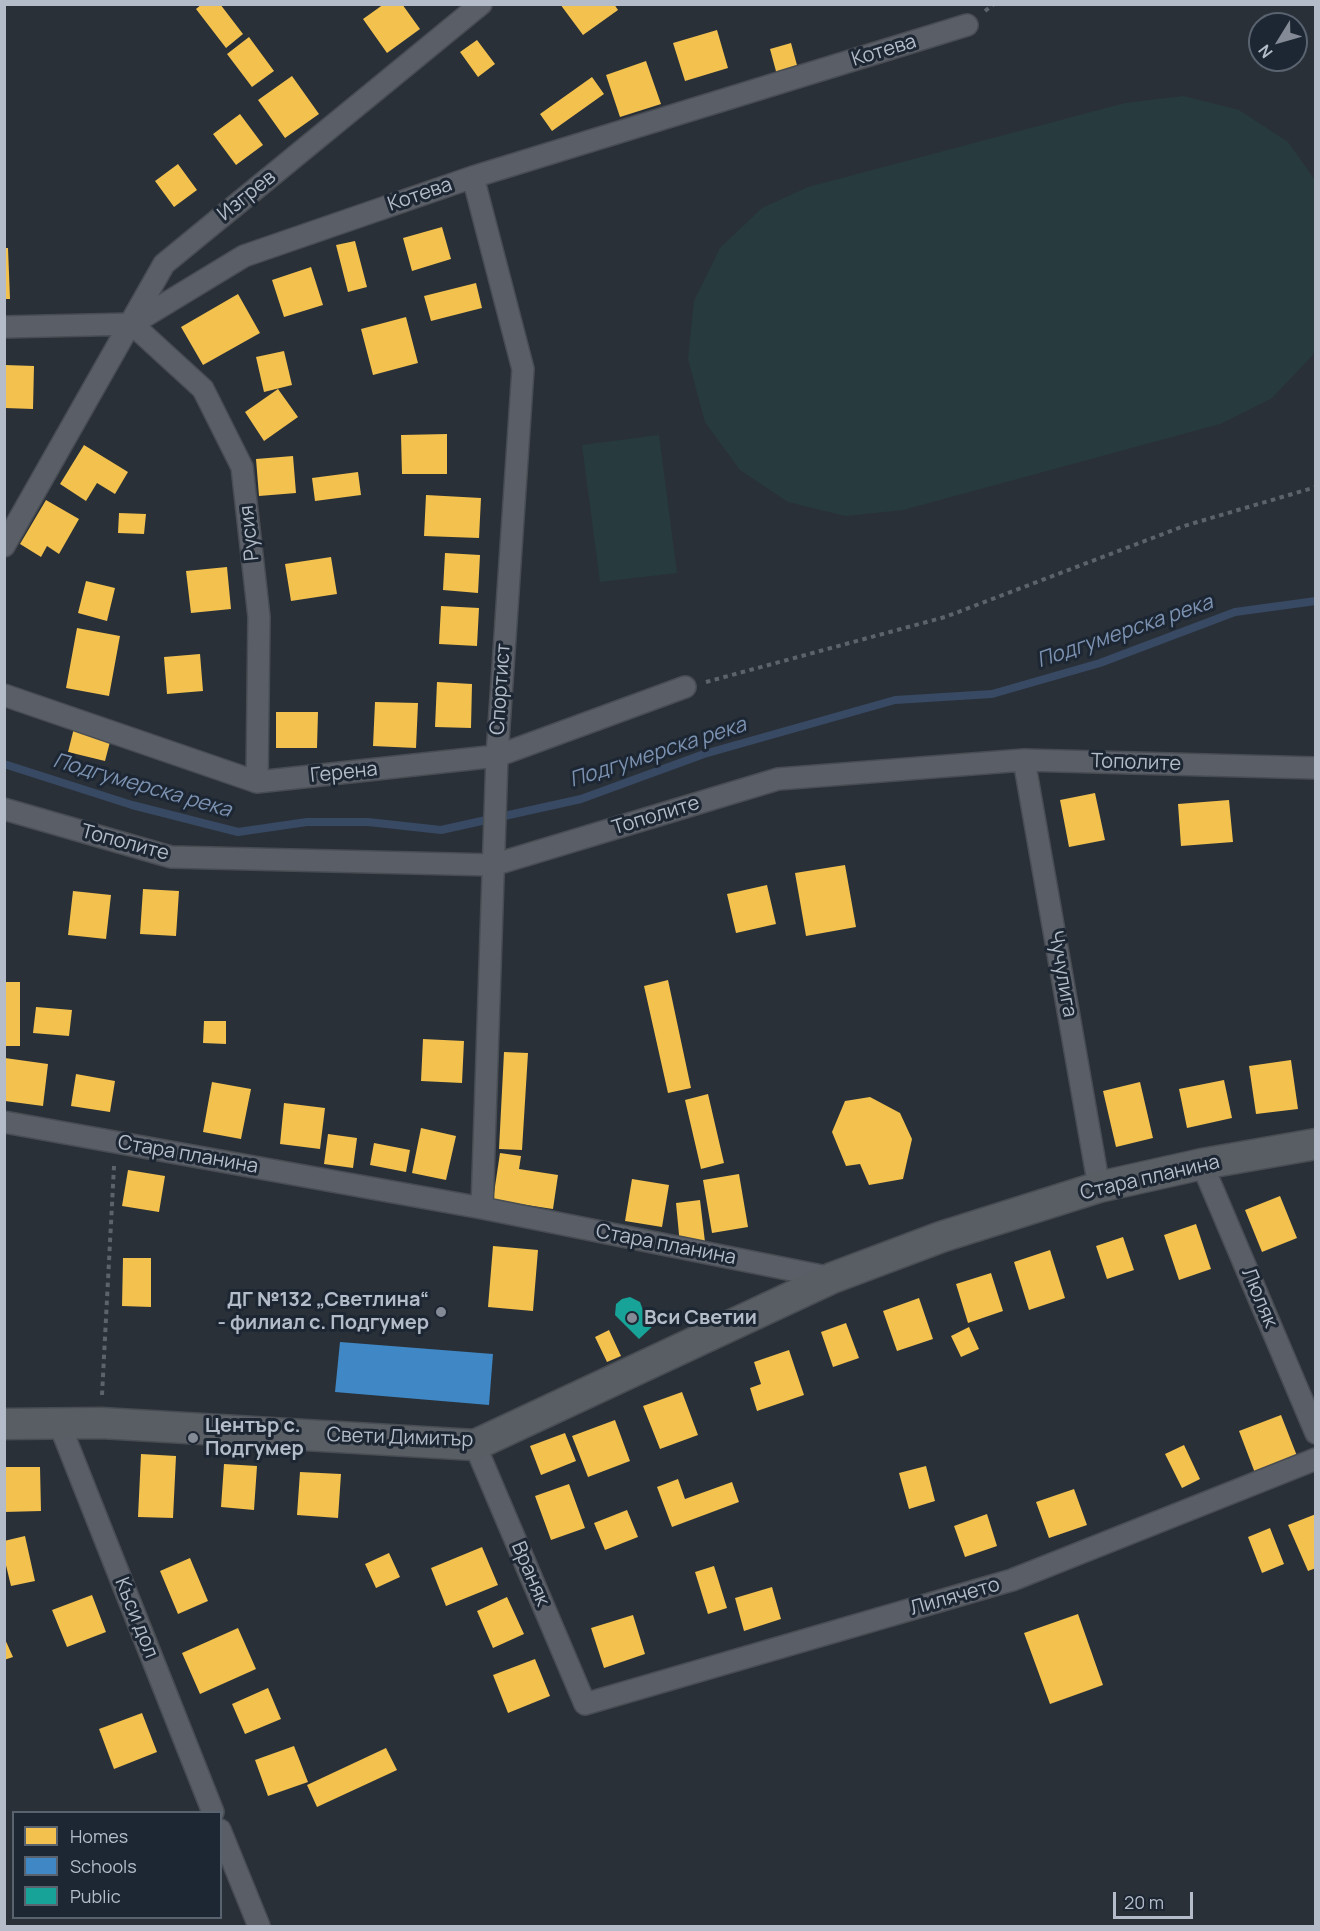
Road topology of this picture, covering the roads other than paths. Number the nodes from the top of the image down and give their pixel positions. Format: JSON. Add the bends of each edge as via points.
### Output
{"nodes":[{"id":1,"x":482,"y":4,"type":"edge"},
{"id":2,"x":967,"y":26,"type":"dead end"},
{"id":3,"x":473,"y":177,"type":"junction"},
{"id":4,"x":132,"y":324,"type":"junction"},
{"id":5,"x":4,"y":327,"type":"edge"},
{"id":6,"x":4,"y":546,"type":"edge"},
{"id":7,"x":685,"y":687,"type":"road end"},
{"id":8,"x":4,"y":695,"type":"edge"},
{"id":9,"x":497,"y":756,"type":"junction"},
{"id":10,"x":1024,"y":760,"type":"junction"},
{"id":11,"x":1316,"y":768,"type":"edge"},
{"id":12,"x":257,"y":782,"type":"junction"},
{"id":13,"x":4,"y":809,"type":"edge"},
{"id":14,"x":493,"y":865,"type":"junction"},
{"id":15,"x":4,"y":1122,"type":"edge"},
{"id":16,"x":1316,"y":1144,"type":"edge"},
{"id":17,"x":1202,"y":1164,"type":"junction"},
{"id":18,"x":1099,"y":1188,"type":"junction"},
{"id":19,"x":482,"y":1208,"type":"junction"},
{"id":20,"x":832,"y":1278,"type":"junction"},
{"id":21,"x":59,"y":1423,"type":"junction"},
{"id":22,"x":4,"y":1424,"type":"edge"},
{"id":23,"x":1316,"y":1433,"type":"edge"},
{"id":24,"x":475,"y":1445,"type":"junction"},
{"id":25,"x":1316,"y":1459,"type":"edge"},
{"id":26,"x":585,"y":1704,"type":"joint"},
{"id":27,"x":213,"y":1811,"type":"edge"},
{"id":28,"x":222,"y":1835,"type":"edge"},
{"id":29,"x":259,"y":1926,"type":"edge"}],
"edges":[{"from":1,"to":4,"type":"street","name":"Изгрев","via":[[164,264]]},
{"from":2,"to":3,"type":"street","name":"Котева"},
{"from":3,"to":4,"type":"street","name":"Котева","via":[[244,256]]},
{"from":3,"to":9,"type":"street","name":"Спортист","via":[[523,369]]},
{"from":4,"to":5,"type":"street"},
{"from":4,"to":6,"type":"street","name":"Котева"},
{"from":4,"to":12,"type":"street","name":"Русия","via":[[203,389],[242,467],[259,617]]},
{"from":7,"to":9,"type":"street","name":"Герена"},
{"from":8,"to":12,"type":"street","name":"Герена"},
{"from":9,"to":12,"type":"street","name":"Герена"},
{"from":9,"to":14,"type":"street","name":"Спортист"},
{"from":10,"to":11,"type":"street","name":"Тополите"},
{"from":10,"to":14,"type":"street","name":"Тополите","via":[[778,779]]},
{"from":10,"to":18,"type":"street","name":"Чучулига"},
{"from":13,"to":14,"type":"street","name":"Тополите","via":[[171,857]]},
{"from":14,"to":19,"type":"street","name":"Спортист"},
{"from":15,"to":19,"type":"street","name":"Стара планина"},
{"from":16,"to":17,"type":"street","name":"Стара планина"},
{"from":17,"to":18,"type":"street","name":"Стара планина"},
{"from":17,"to":23,"type":"street","name":"Люляк"},
{"from":18,"to":20,"type":"street","name":"Стара планина","via":[[941,1237]]},
{"from":19,"to":20,"type":"street","name":"Стара планина"},
{"from":20,"to":24,"type":"street","name":"Свети Димитър"},
{"from":21,"to":22,"type":"street","name":"Свети Димитър"},
{"from":21,"to":24,"type":"street","name":"Свети Димитър"},
{"from":21,"to":27,"type":"street","name":"Къси дол"},
{"from":24,"to":26,"type":"street","name":"Враняк"},
{"from":25,"to":26,"type":"street","name":"Лилячето","via":[[1012,1580]]},
{"from":28,"to":29,"type":"street"}]}
